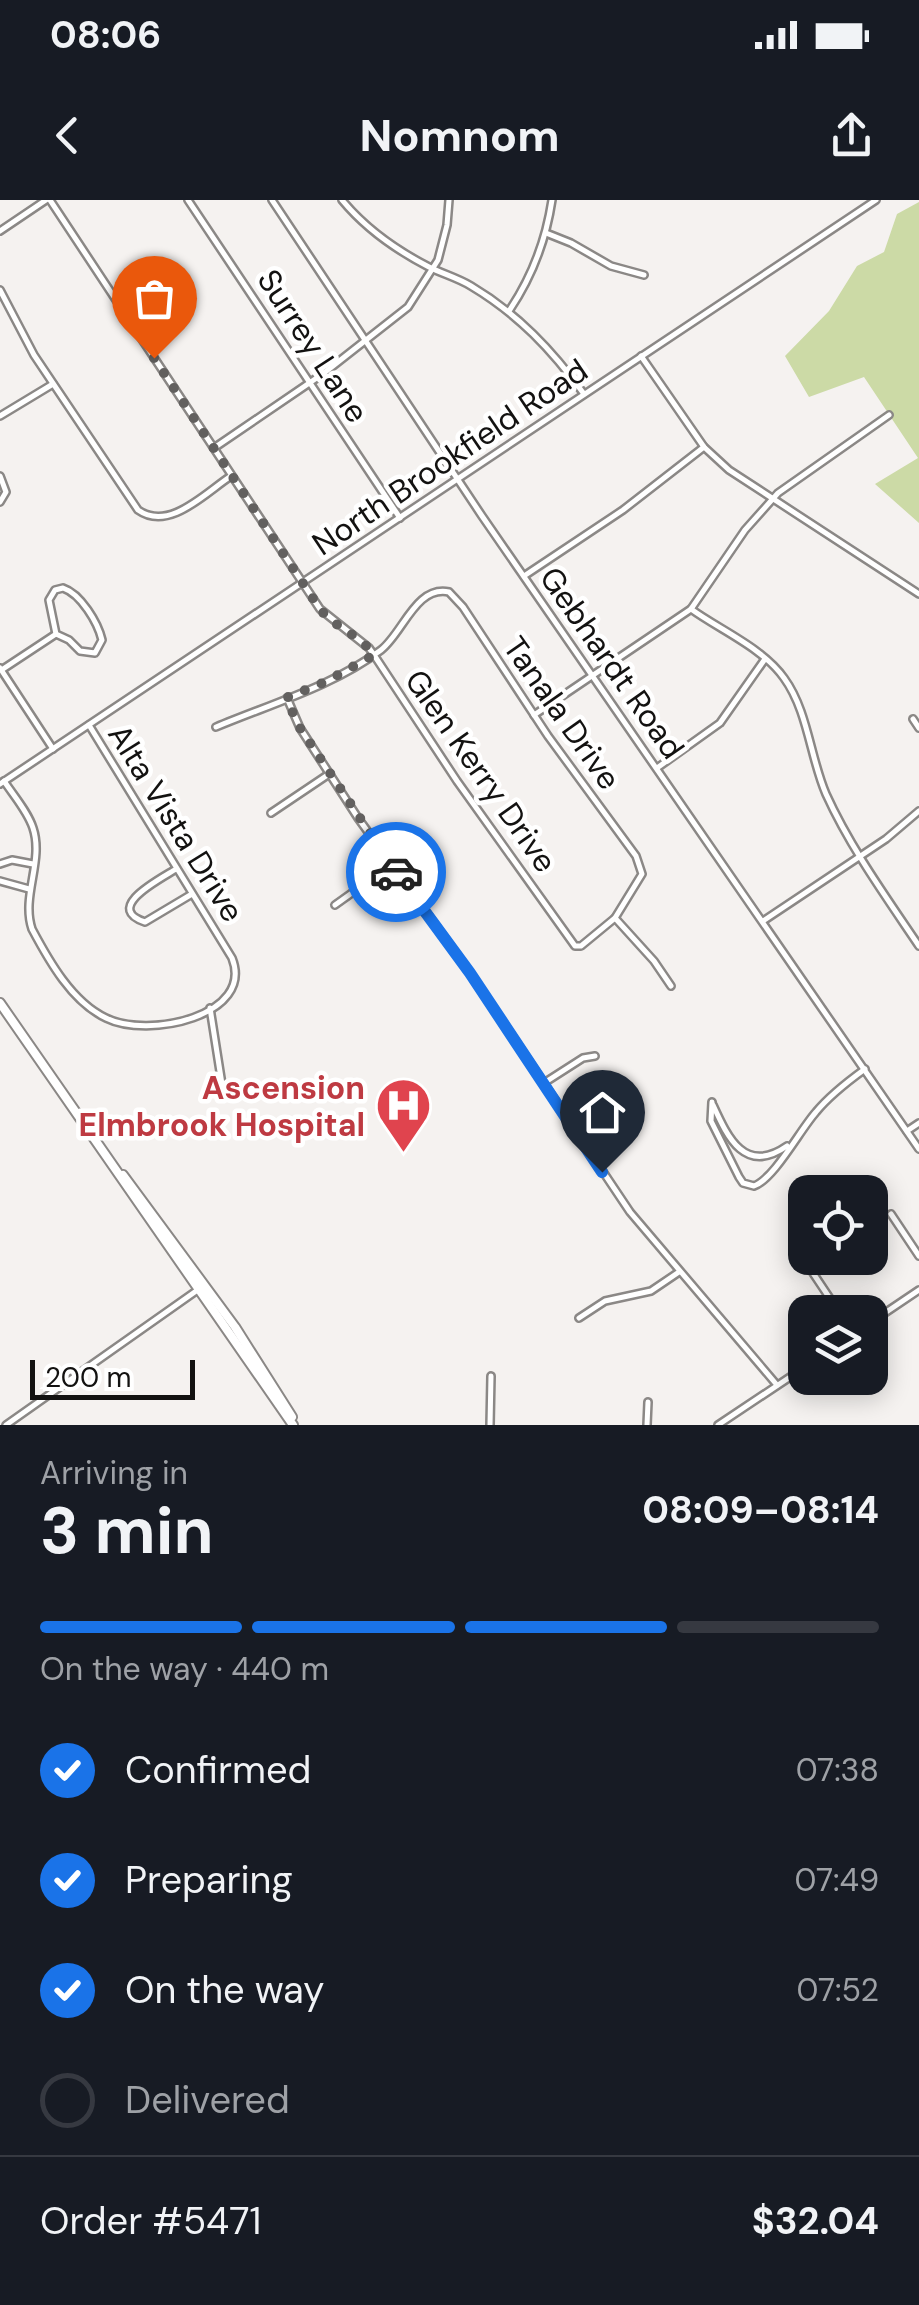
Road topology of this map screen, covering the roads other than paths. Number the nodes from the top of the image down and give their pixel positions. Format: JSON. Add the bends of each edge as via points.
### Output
{"nodes":[{"id":1,"x":48,"y":200,"type":"edge"},
{"id":2,"x":188,"y":200,"type":"edge"},
{"id":3,"x":272,"y":200,"type":"edge"},
{"id":4,"x":342,"y":200,"type":"edge"},
{"id":5,"x":449,"y":200,"type":"edge"},
{"id":6,"x":552,"y":200,"type":"edge"},
{"id":7,"x":876,"y":200,"type":"edge"},
{"id":8,"x":0,"y":230,"type":"edge"},
{"id":9,"x":546,"y":233,"type":"junction"},
{"id":10,"x":434,"y":270,"type":"junction"},
{"id":11,"x":644,"y":275,"type":"dead end"},
{"id":12,"x":0,"y":290,"type":"edge"},
{"id":13,"x":509,"y":311,"type":"junction"},
{"id":14,"x":365,"y":341,"type":"junction"},
{"id":15,"x":641,"y":356,"type":"junction"},
{"id":16,"x":310,"y":383,"type":"junction"},
{"id":17,"x":53,"y":384,"type":"junction"},
{"id":18,"x":584,"y":394,"type":"junction"},
{"id":19,"x":889,"y":415,"type":"dead end"},
{"id":20,"x":0,"y":416,"type":"edge"},
{"id":21,"x":704,"y":447,"type":"junction"},
{"id":22,"x":214,"y":448,"type":"junction"},
{"id":23,"x":0,"y":476,"type":"edge"},
{"id":24,"x":231,"y":476,"type":"junction"},
{"id":25,"x":457,"y":479,"type":"junction"},
{"id":26,"x":771,"y":500,"type":"junction"},
{"id":27,"x":0,"y":502,"type":"edge"},
{"id":28,"x":400,"y":518,"type":"junction"},
{"id":29,"x":524,"y":576,"type":"junction"},
{"id":30,"x":303,"y":582,"type":"junction"},
{"id":31,"x":919,"y":594,"type":"edge"},
{"id":32,"x":691,"y":609,"type":"junction"},
{"id":33,"x":56,"y":634,"type":"junction"},
{"id":34,"x":374,"y":655,"type":"junction"},
{"id":35,"x":765,"y":659,"type":"junction"},
{"id":36,"x":0,"y":670,"type":"edge"},
{"id":37,"x":592,"y":676,"type":"junction"},
{"id":38,"x":286,"y":698,"type":"junction"},
{"id":39,"x":534,"y":714,"type":"junction"},
{"id":40,"x":913,"y":720,"type":"dead end"},
{"id":41,"x":89,"y":725,"type":"junction"},
{"id":42,"x":216,"y":727,"type":"dead end"},
{"id":43,"x":919,"y":728,"type":"edge"},
{"id":44,"x":53,"y":749,"type":"junction"},
{"id":45,"x":656,"y":768,"type":"junction"},
{"id":46,"x":329,"y":774,"type":"junction"},
{"id":47,"x":2,"y":783,"type":"edge"},
{"id":48,"x":919,"y":810,"type":"edge"},
{"id":49,"x":271,"y":813,"type":"dead end"},
{"id":50,"x":861,"y":856,"type":"junction"},
{"id":51,"x":0,"y":864,"type":"edge"},
{"id":52,"x":33,"y":864,"type":"junction"},
{"id":53,"x":391,"y":865,"type":"junction"},
{"id":54,"x":176,"y":869,"type":"junction"},
{"id":55,"x":0,"y":881,"type":"edge"},
{"id":56,"x":29,"y":888,"type":"junction"},
{"id":57,"x":192,"y":894,"type":"junction"},
{"id":58,"x":335,"y":906,"type":"dead end"},
{"id":59,"x":615,"y":918,"type":"junction"},
{"id":60,"x":762,"y":921,"type":"junction"},
{"id":61,"x":919,"y":946,"type":"edge"},
{"id":62,"x":671,"y":986,"type":"dead end"},
{"id":63,"x":0,"y":1003,"type":"edge"},
{"id":64,"x":210,"y":1008,"type":"junction"},
{"id":65,"x":595,"y":1056,"type":"dead end"},
{"id":66,"x":864,"y":1069,"type":"junction"},
{"id":67,"x":544,"y":1083,"type":"junction"},
{"id":68,"x":224,"y":1096,"type":"dead end"},
{"id":69,"x":919,"y":1123,"type":"edge"},
{"id":70,"x":907,"y":1131,"type":"junction"},
{"id":71,"x":790,"y":1143,"type":"junction"},
{"id":72,"x":919,"y":1149,"type":"edge"},
{"id":73,"x":891,"y":1214,"type":"dead end"},
{"id":74,"x":919,"y":1256,"type":"edge"},
{"id":75,"x":679,"y":1272,"type":"junction"},
{"id":76,"x":201,"y":1288,"type":"junction"},
{"id":77,"x":919,"y":1290,"type":"edge"},
{"id":78,"x":888,"y":1311,"type":"edge"},
{"id":79,"x":578,"y":1318,"type":"dead end"},
{"id":80,"x":491,"y":1376,"type":"dead end"},
{"id":81,"x":788,"y":1378,"type":"edge"},
{"id":82,"x":778,"y":1385,"type":"junction"},
{"id":83,"x":648,"y":1402,"type":"dead end"},
{"id":84,"x":6,"y":1425,"type":"edge"},
{"id":85,"x":295,"y":1425,"type":"edge"},
{"id":86,"x":490,"y":1425,"type":"edge"},
{"id":87,"x":646,"y":1425,"type":"edge"},
{"id":88,"x":718,"y":1425,"type":"edge"}],
"edges":[{"from":1,"to":8,"type":"street"},
{"from":1,"to":22,"type":"street","name":"Glen Kerry Drive"},
{"from":2,"to":16,"type":"street","name":"Surrey Lane"},
{"from":3,"to":14,"type":"street","name":"Gebhardt Road"},
{"from":4,"to":10,"type":"street","via":[[390,244]]},
{"from":5,"to":10,"type":"street"},
{"from":6,"to":9,"type":"street"},
{"from":7,"to":15,"type":"street","name":"North Brookfield Road"},
{"from":9,"to":11,"type":"street"},
{"from":9,"to":13,"type":"street"},
{"from":10,"to":13,"type":"street"},
{"from":10,"to":14,"type":"street","via":[[408,307]]},
{"from":12,"to":17,"type":"street"},
{"from":13,"to":18,"type":"street"},
{"from":14,"to":16,"type":"street"},
{"from":14,"to":25,"type":"street","name":"Gebhardt Road"},
{"from":15,"to":18,"type":"street","name":"North Brookfield Road"},
{"from":15,"to":21,"type":"street"},
{"from":16,"to":22,"type":"street"},
{"from":16,"to":28,"type":"street","name":"Surrey Lane"},
{"from":17,"to":20,"type":"street"},
{"from":17,"to":24,"type":"street","via":[[146,515],[172,515]]},
{"from":18,"to":25,"type":"street","name":"North Brookfield Road"},
{"from":19,"to":26,"type":"street"},
{"from":21,"to":26,"type":"street"},
{"from":21,"to":29,"type":"street"},
{"from":22,"to":24,"type":"street","name":"Glen Kerry Drive"},
{"from":23,"to":27,"type":"street","via":[[6,492]]},
{"from":24,"to":30,"type":"street","name":"Glen Kerry Drive"},
{"from":25,"to":28,"type":"street","name":"North Brookfield Road"},
{"from":25,"to":29,"type":"street","name":"Gebhardt Road"},
{"from":26,"to":31,"type":"street"},
{"from":26,"to":32,"type":"street"},
{"from":28,"to":30,"type":"street","name":"North Brookfield Road"},
{"from":29,"to":37,"type":"street","name":"Gebhardt Road"},
{"from":30,"to":34,"type":"street","name":"Glen Kerry Drive","via":[[329,620]]},
{"from":30,"to":41,"type":"street","name":"North Brookfield Road"},
{"from":32,"to":35,"type":"street"},
{"from":32,"to":37,"type":"street"},
{"from":33,"to":33,"type":"street","via":[[84,653],[94,652],[102,640],[75,593],[64,588],[49,600]]},
{"from":33,"to":36,"type":"street"},
{"from":34,"to":38,"type":"street"},
{"from":34,"to":39,"type":"street","name":"Tanala Drive","via":[[416,605],[444,590],[457,599]]},
{"from":34,"to":59,"type":"street","name":"Glen Kerry Drive","via":[[578,948]]},
{"from":35,"to":45,"type":"street","via":[[720,724]]},
{"from":35,"to":50,"type":"street","via":[[794,694],[827,796]]},
{"from":36,"to":44,"type":"street"},
{"from":37,"to":39,"type":"street"},
{"from":37,"to":45,"type":"street","name":"Gebhardt Road"},
{"from":38,"to":42,"type":"street"},
{"from":38,"to":46,"type":"street"},
{"from":39,"to":59,"type":"street","name":"Tanala Drive","via":[[636,856],[642,874]]},
{"from":40,"to":43,"type":"street"},
{"from":41,"to":44,"type":"street","name":"North Brookfield Road"},
{"from":41,"to":54,"type":"street","name":"Alta Vista Drive"},
{"from":44,"to":47,"type":"street","name":"North Brookfield Road"},
{"from":45,"to":60,"type":"street","name":"Gebhardt Road"},
{"from":46,"to":49,"type":"street"},
{"from":46,"to":53,"type":"street"},
{"from":47,"to":52,"type":"street","via":[[33,829]]},
{"from":48,"to":50,"type":"street"},
{"from":50,"to":60,"type":"street"},
{"from":50,"to":61,"type":"street"},
{"from":51,"to":52,"type":"street"},
{"from":52,"to":56,"type":"street"},
{"from":53,"to":58,"type":"street"},
{"from":53,"to":67,"type":"street"},
{"from":54,"to":57,"type":"street","name":"Alta Vista Drive"},
{"from":54,"to":57,"type":"street","via":[[136,894],[132,912],[145,922]]},
{"from":55,"to":56,"type":"street"},
{"from":56,"to":64,"type":"street","via":[[32,929],[92,1010],[119,1024],[154,1028]]},
{"from":57,"to":64,"type":"street","name":"Alta Vista Drive","via":[[237,970],[231,992]]},
{"from":59,"to":62,"type":"street"},
{"from":60,"to":66,"type":"street","name":"Gebhardt Road"},
{"from":63,"to":76,"type":"main road"},
{"from":64,"to":68,"type":"street"},
{"from":65,"to":67,"type":"street"},
{"from":66,"to":70,"type":"street","name":"Gebhardt Road"},
{"from":66,"to":71,"type":"street"},
{"from":67,"to":75,"type":"street"},
{"from":69,"to":70,"type":"street"},
{"from":70,"to":72,"type":"street","name":"Gebhardt Road"},
{"from":71,"to":71,"type":"street","via":[[766,1156],[742,1151],[712,1102],[711,1121],[748,1185],[764,1182]]},
{"from":73,"to":74,"type":"street"},
{"from":75,"to":79,"type":"street","via":[[650,1292],[606,1301]]},
{"from":75,"to":82,"type":"street"},
{"from":76,"to":84,"type":"street"},
{"from":76,"to":85,"type":"main road"},
{"from":77,"to":78,"type":"street"},
{"from":80,"to":86,"type":"street"},
{"from":81,"to":82,"type":"street"},
{"from":82,"to":88,"type":"street"},
{"from":83,"to":87,"type":"street"}]}
